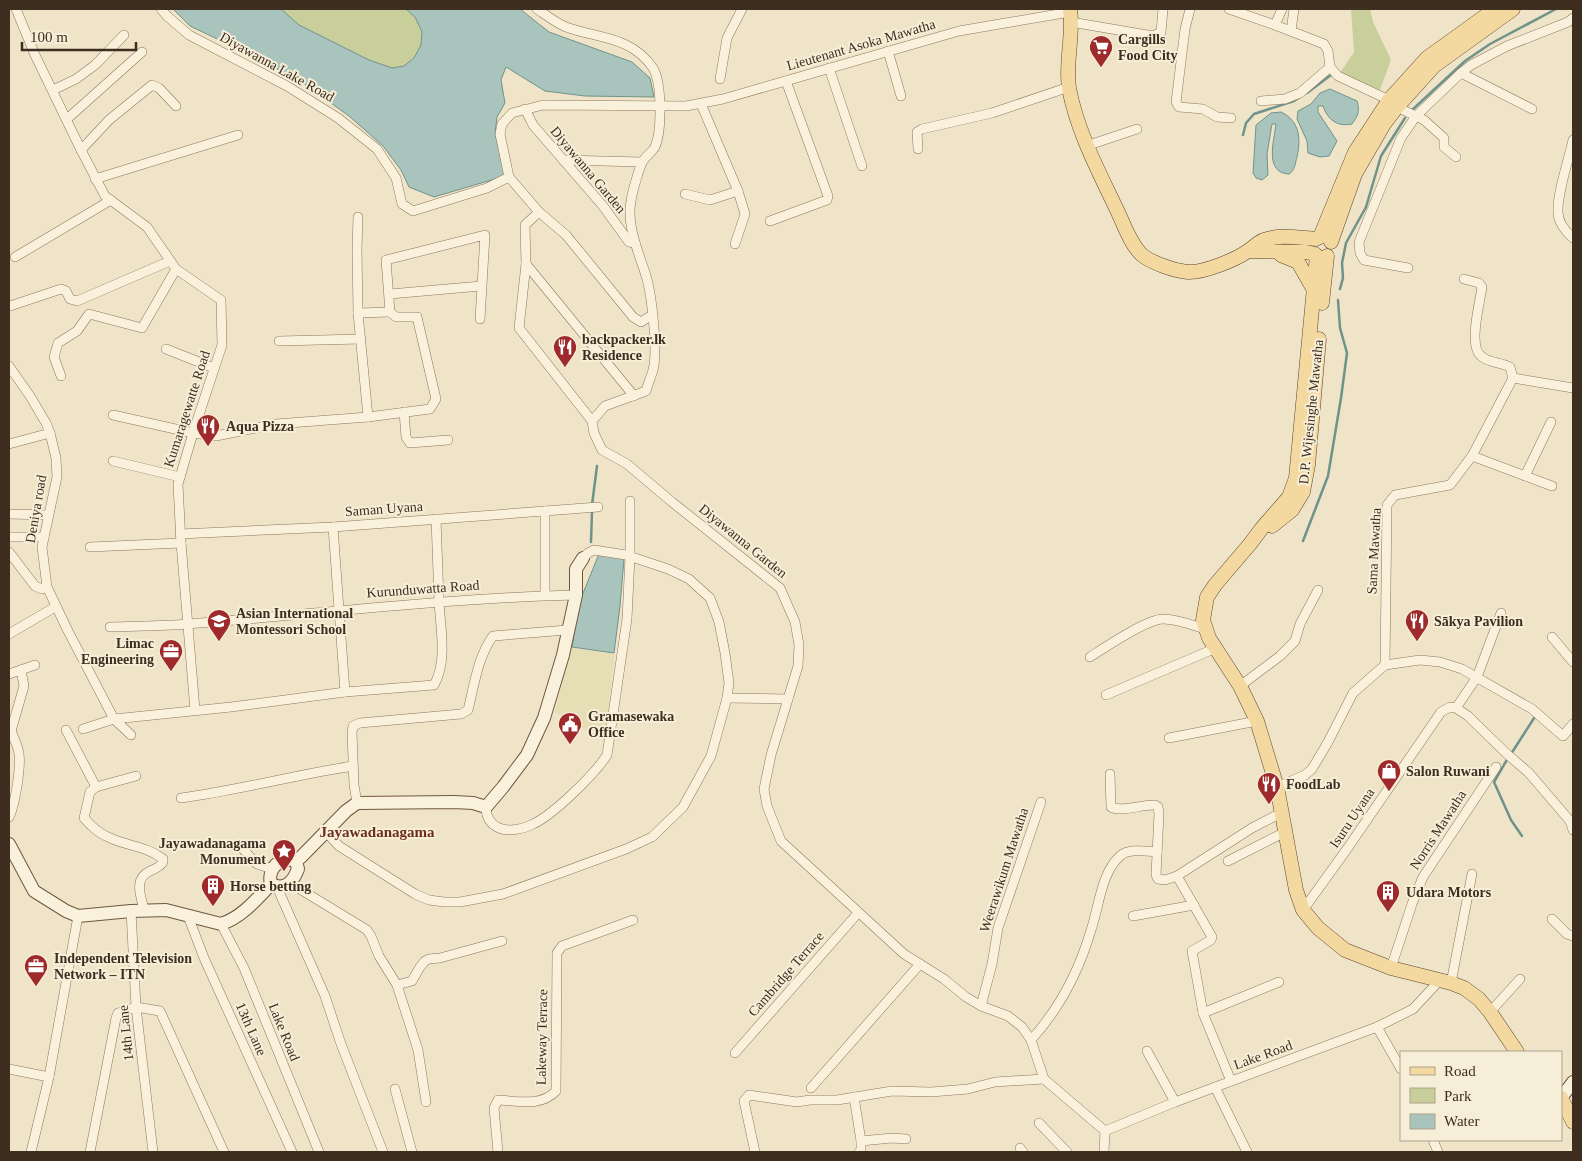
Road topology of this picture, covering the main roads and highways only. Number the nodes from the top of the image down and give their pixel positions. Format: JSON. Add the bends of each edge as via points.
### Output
{"nodes":[{"id":1,"x":1495,"y":9,"type":"edge"},
{"id":2,"x":1513,"y":9,"type":"edge"},
{"id":3,"x":1070,"y":14,"type":"edge"},
{"id":4,"x":1393,"y":104,"type":"junction"},
{"id":5,"x":1323,"y":239,"type":"junction"},
{"id":6,"x":1248,"y":251,"type":"junction"},
{"id":7,"x":1274,"y":252,"type":"junction"},
{"id":8,"x":1320,"y":256,"type":"junction"},
{"id":9,"x":1314,"y":290,"type":"junction"},
{"id":10,"x":1250,"y":544,"type":"junction"},
{"id":11,"x":1516,"y":1051,"type":"edge"},
{"id":12,"x":1562,"y":1100,"type":"edge"},
{"id":13,"x":1573,"y":1122,"type":"edge"}],
"edges":[{"from":1,"to":4,"type":"main road","via":[[1427,58]]},
{"from":2,"to":4,"type":"main road","via":[[1434,66]]},
{"from":3,"to":6,"type":"main road","via":[[1069,87],[1077,119],[1086,146],[1130,238],[1142,254],[1161,265],[1189,272],[1212,268]]},
{"from":4,"to":5,"type":"main road"},
{"from":5,"to":6,"type":"main road","via":[[1279,237],[1265,240]]},
{"from":5,"to":8,"type":"main road","via":[[1312,244]]},
{"from":6,"to":7,"type":"main road"},
{"from":7,"to":8,"type":"main road","via":[[1306,252]]},
{"from":7,"to":9,"type":"main road","via":[[1298,262]]},
{"from":8,"to":9,"type":"main road","name":"D.P. Wijesinghe Mawatha"},
{"from":8,"to":10,"type":"main road","name":"D.P. Wijesinghe Mawatha","via":[[1308,464],[1303,492],[1292,510]]},
{"from":9,"to":10,"type":"main road","name":"D.P. Wijesinghe Mawatha","via":[[1296,478],[1289,497]]},
{"from":10,"to":11,"type":"main road","name":"D.P. Wijesinghe Mawatha","via":[[1207,597],[1203,620],[1209,638],[1240,686],[1257,721],[1277,787],[1296,890],[1303,910],[1318,928],[1345,950],[1391,968],[1464,988],[1490,1012]]},
{"from":12,"to":13,"type":"main road"}]}
